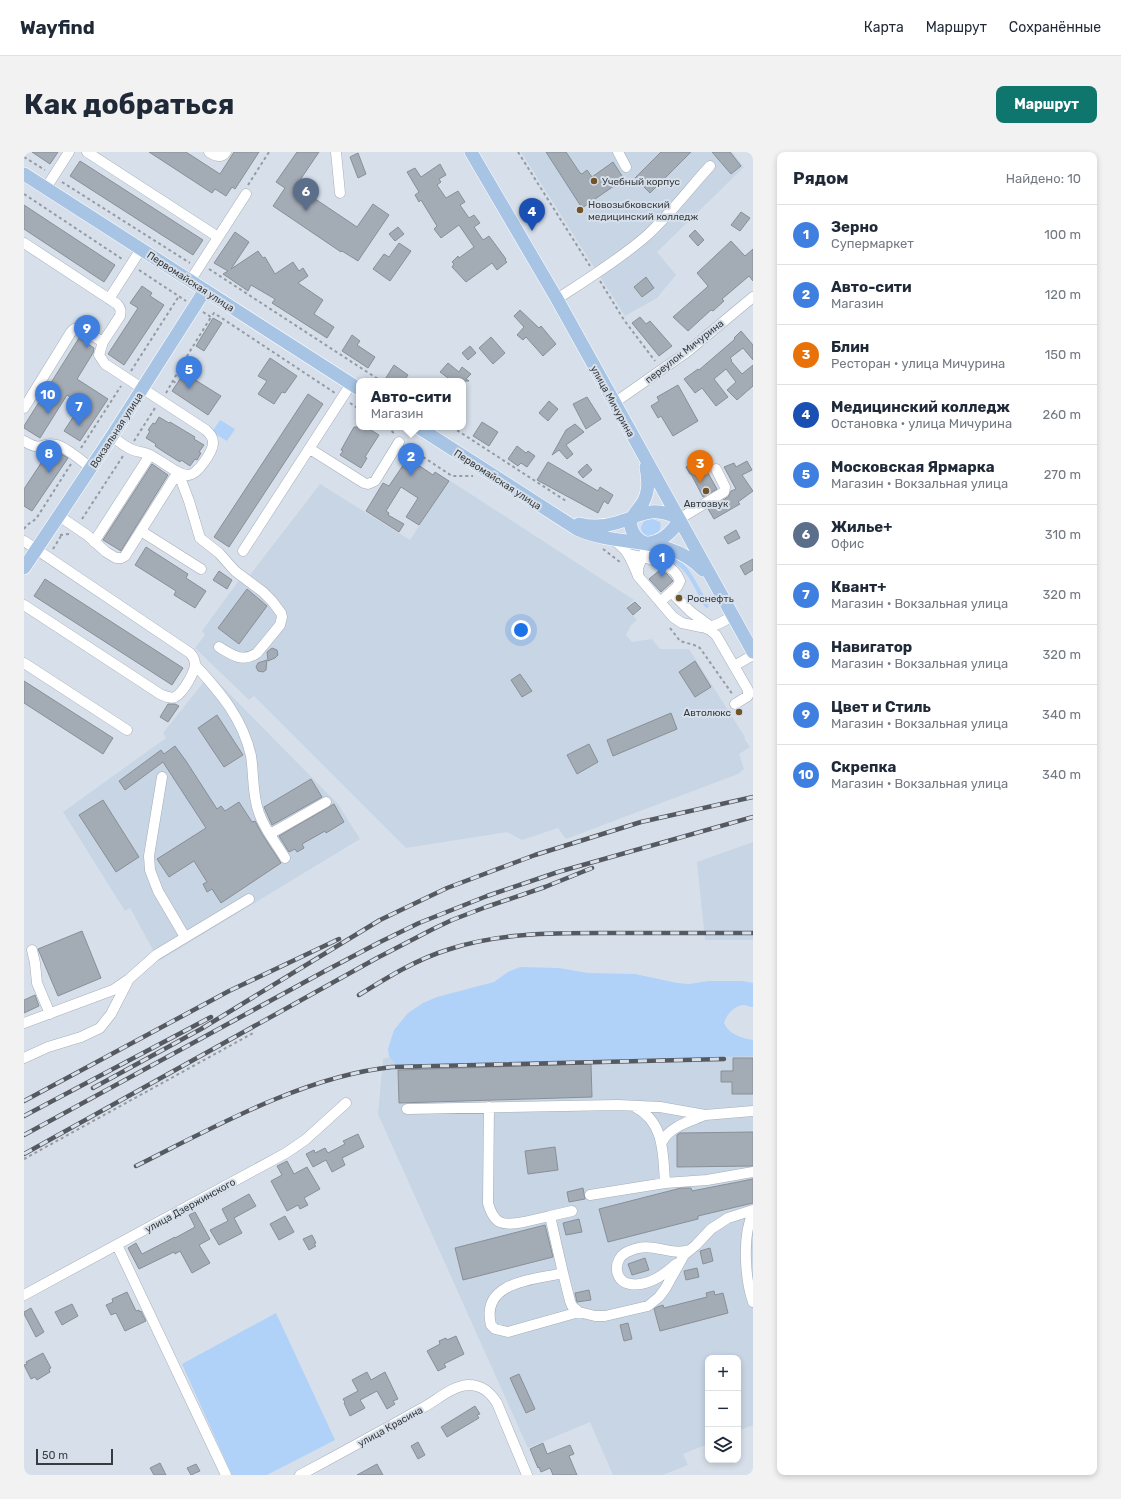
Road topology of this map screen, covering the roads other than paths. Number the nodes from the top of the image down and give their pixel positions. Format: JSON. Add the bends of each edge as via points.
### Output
{"nodes":[{"id":1,"x":69,"y":152,"type":"edge"},
{"id":2,"x":87,"y":152,"type":"edge"},
{"id":3,"x":209,"y":152,"type":"edge"},
{"id":4,"x":226,"y":152,"type":"edge"},
{"id":5,"x":336,"y":152,"type":"edge"},
{"id":6,"x":471,"y":152,"type":"edge"},
{"id":7,"x":618,"y":152,"type":"edge"},
{"id":8,"x":710,"y":166,"type":"dead end"},
{"id":9,"x":626,"y":167,"type":"dead end"},
{"id":10,"x":24,"y":174,"type":"edge"},
{"id":11,"x":46,"y":188,"type":"junction"},
{"id":12,"x":340,"y":193,"type":"dead end"},
{"id":13,"x":246,"y":194,"type":"road end"},
{"id":14,"x":218,"y":237,"type":"junction"},
{"id":15,"x":24,"y":243,"type":"edge"},
{"id":16,"x":141,"y":249,"type":"junction"},
{"id":17,"x":190,"y":280,"type":"junction"},
{"id":18,"x":205,"y":290,"type":"junction"},
{"id":19,"x":753,"y":297,"type":"edge"},
{"id":20,"x":109,"y":299,"type":"junction"},
{"id":21,"x":557,"y":299,"type":"junction"},
{"id":22,"x":103,"y":342,"type":"junction"},
{"id":23,"x":355,"y":386,"type":"edge"},
{"id":24,"x":142,"y":389,"type":"junction"},
{"id":25,"x":614,"y":403,"type":"junction"},
{"id":26,"x":24,"y":408,"type":"edge"},
{"id":27,"x":423,"y":430,"type":"edge"},
{"id":28,"x":112,"y":436,"type":"junction"},
{"id":29,"x":399,"y":440,"type":"road end"},
{"id":30,"x":24,"y":441,"type":"edge"},
{"id":31,"x":310,"y":449,"type":"junction"},
{"id":32,"x":150,"y":454,"type":"junction"},
{"id":33,"x":645,"y":460,"type":"junction"},
{"id":34,"x":91,"y":468,"type":"junction"},
{"id":35,"x":716,"y":469,"type":"dead end"},
{"id":36,"x":178,"y":472,"type":"junction"},
{"id":37,"x":59,"y":516,"type":"junction"},
{"id":38,"x":633,"y":516,"type":"junction"},
{"id":39,"x":558,"y":518,"type":"junction"},
{"id":40,"x":679,"y":519,"type":"junction"},
{"id":41,"x":591,"y":526,"type":"junction"},
{"id":42,"x":141,"y":531,"type":"junction"},
{"id":43,"x":612,"y":539,"type":"junction"},
{"id":44,"x":24,"y":541,"type":"edge"},
{"id":45,"x":94,"y":542,"type":"junction"},
{"id":46,"x":648,"y":543,"type":"junction"},
{"id":47,"x":243,"y":552,"type":"dead end"},
{"id":48,"x":42,"y":553,"type":"junction"},
{"id":49,"x":629,"y":554,"type":"junction"},
{"id":50,"x":642,"y":558,"type":"junction"},
{"id":51,"x":24,"y":568,"type":"edge"},
{"id":52,"x":200,"y":569,"type":"dead end"},
{"id":53,"x":638,"y":576,"type":"junction"},
{"id":54,"x":715,"y":584,"type":"junction"},
{"id":55,"x":672,"y":592,"type":"junction"},
{"id":56,"x":660,"y":602,"type":"junction"},
{"id":57,"x":24,"y":606,"type":"edge"},
{"id":58,"x":733,"y":616,"type":"junction"},
{"id":59,"x":712,"y":628,"type":"junction"},
{"id":60,"x":219,"y":647,"type":"dead end"},
{"id":61,"x":753,"y":652,"type":"edge"},
{"id":62,"x":753,"y":655,"type":"edge"},
{"id":63,"x":24,"y":662,"type":"edge"},
{"id":64,"x":195,"y":665,"type":"junction"},
{"id":65,"x":734,"y":666,"type":"junction"},
{"id":66,"x":735,"y":704,"type":"dead end"},
{"id":67,"x":127,"y":730,"type":"dead end"},
{"id":68,"x":162,"y":776,"type":"dead end"},
{"id":69,"x":326,"y":802,"type":"dead end"},
{"id":70,"x":270,"y":834,"type":"junction"},
{"id":71,"x":285,"y":858,"type":"dead end"},
{"id":72,"x":249,"y":899,"type":"dead end"},
{"id":73,"x":186,"y":937,"type":"junction"},
{"id":74,"x":32,"y":950,"type":"dead end"},
{"id":75,"x":129,"y":979,"type":"junction"},
{"id":76,"x":50,"y":1014,"type":"junction"},
{"id":77,"x":24,"y":1023,"type":"edge"},
{"id":78,"x":24,"y":1058,"type":"edge"},
{"id":79,"x":346,"y":1102,"type":"dead end"},
{"id":80,"x":634,"y":1106,"type":"junction"},
{"id":81,"x":489,"y":1108,"type":"junction"},
{"id":82,"x":407,"y":1109,"type":"dead end"},
{"id":83,"x":753,"y":1111,"type":"edge"},
{"id":84,"x":705,"y":1115,"type":"junction"},
{"id":85,"x":662,"y":1142,"type":"junction"},
{"id":86,"x":753,"y":1172,"type":"edge"},
{"id":87,"x":665,"y":1183,"type":"junction"},
{"id":88,"x":590,"y":1195,"type":"dead end"},
{"id":89,"x":753,"y":1210,"type":"edge"},
{"id":90,"x":572,"y":1211,"type":"dead end"},
{"id":91,"x":753,"y":1213,"type":"edge"},
{"id":92,"x":550,"y":1216,"type":"junction"},
{"id":93,"x":117,"y":1245,"type":"junction"},
{"id":94,"x":690,"y":1250,"type":"junction"},
{"id":95,"x":680,"y":1261,"type":"junction"},
{"id":96,"x":563,"y":1273,"type":"junction"},
{"id":97,"x":24,"y":1295,"type":"edge"},
{"id":98,"x":753,"y":1302,"type":"edge"},
{"id":99,"x":579,"y":1312,"type":"junction"},
{"id":100,"x":226,"y":1475,"type":"edge"},
{"id":101,"x":300,"y":1475,"type":"edge"},
{"id":102,"x":527,"y":1475,"type":"edge"}],
"edges":[{"from":1,"to":11,"type":"street"},
{"from":2,"to":14,"type":"street"},
{"from":3,"to":4,"type":"street","via":[[218,157]]},
{"from":5,"to":12,"type":"street"},
{"from":6,"to":21,"type":"main road","name":"улица Мичурина"},
{"from":7,"to":9,"type":"street"},
{"from":8,"to":21,"type":"street","via":[[644,238]]},
{"from":10,"to":11,"type":"main road","name":"Первомайская улица"},
{"from":11,"to":16,"type":"main road","name":"Первомайская улица"},
{"from":13,"to":14,"type":"street"},
{"from":14,"to":17,"type":"street"},
{"from":15,"to":20,"type":"street"},
{"from":16,"to":17,"type":"main road","name":"Первомайская улица"},
{"from":16,"to":20,"type":"street"},
{"from":17,"to":18,"type":"main road","name":"Первомайская улица"},
{"from":18,"to":23,"type":"main road","name":"Первомайская улица"},
{"from":18,"to":24,"type":"main road","name":"Вокзальная улица"},
{"from":19,"to":25,"type":"street","name":"переулок Мичурина","via":[[687,352]]},
{"from":20,"to":22,"type":"street","via":[[118,304],[121,312]]},
{"from":21,"to":25,"type":"main road","name":"улица Мичурина"},
{"from":22,"to":24,"type":"street","via":[[99,351],[102,361]]},
{"from":22,"to":26,"type":"street","via":[[83,330],[74,329]]},
{"from":23,"to":31,"type":"street","via":[[342,398]]},
{"from":24,"to":28,"type":"main road","name":"Вокзальная улица"},
{"from":24,"to":36,"type":"street","via":[[163,396],[211,435],[213,448],[199,470],[189,476]]},
{"from":25,"to":33,"type":"main road","name":"улица Мичурина"},
{"from":27,"to":39,"type":"main road","name":"Первомайская улица"},
{"from":28,"to":32,"type":"street","via":[[129,448]]},
{"from":28,"to":34,"type":"main road","name":"Вокзальная улица"},
{"from":29,"to":31,"type":"street","via":[[375,481],[368,484]]},
{"from":30,"to":34,"type":"street","via":[[36,447],[55,445]]},
{"from":31,"to":47,"type":"street"},
{"from":32,"to":36,"type":"street"},
{"from":32,"to":45,"type":"street"},
{"from":33,"to":38,"type":"main road","via":[[648,491]]},
{"from":33,"to":40,"type":"main road","name":"улица Мичурина"},
{"from":34,"to":37,"type":"main road","name":"Вокзальная улица"},
{"from":35,"to":40,"type":"street","via":[[725,487],[724,492]]},
{"from":36,"to":42,"type":"street"},
{"from":36,"to":60,"type":"street","via":[[200,538],[219,553],[235,571],[268,596],[281,613],[280,625],[252,656],[235,657]]},
{"from":37,"to":45,"type":"street"},
{"from":37,"to":48,"type":"main road","name":"Вокзальная улица","via":[[56,532]]},
{"from":38,"to":40,"type":"main road","name":"Первомайская улица","via":[[658,512]]},
{"from":38,"to":41,"type":"main road","name":"Первомайская улица","via":[[607,526]]},
{"from":38,"to":46,"type":"main road","via":[[630,523],[632,531]]},
{"from":39,"to":41,"type":"main road","name":"Первомайская улица"},
{"from":39,"to":43,"type":"main road","name":"Первомайская улица","via":[[584,532]]},
{"from":40,"to":46,"type":"main road","via":[[666,536]]},
{"from":40,"to":54,"type":"main road","name":"улица Мичурина"},
{"from":41,"to":43,"type":"street"},
{"from":42,"to":45,"type":"street","via":[[125,556],[121,558],[116,558]]},
{"from":42,"to":52,"type":"street"},
{"from":43,"to":46,"type":"main road","name":"Первомайская улица"},
{"from":43,"to":49,"type":"street"},
{"from":44,"to":48,"type":"street"},
{"from":46,"to":50,"type":"street"},
{"from":46,"to":54,"type":"main road","name":"Первомайская улица","via":[[685,555]]},
{"from":48,"to":51,"type":"main road","name":"Вокзальная улица"},
{"from":48,"to":64,"type":"street","via":[[190,652],[195,659]]},
{"from":49,"to":50,"type":"street"},
{"from":49,"to":53,"type":"street"},
{"from":50,"to":53,"type":"street"},
{"from":50,"to":55,"type":"street","via":[[670,567],[680,581]]},
{"from":53,"to":56,"type":"street"},
{"from":54,"to":58,"type":"main road","name":"улица Мичурина"},
{"from":55,"to":56,"type":"street"},
{"from":55,"to":59,"type":"street","via":[[691,612]]},
{"from":56,"to":59,"type":"street","via":[[678,621]]},
{"from":57,"to":64,"type":"street","via":[[167,697],[175,697],[180,693],[194,673]]},
{"from":58,"to":59,"type":"street"},
{"from":58,"to":61,"type":"main road","name":"улица Мичурина"},
{"from":59,"to":65,"type":"street"},
{"from":62,"to":65,"type":"street"},
{"from":63,"to":67,"type":"street"},
{"from":64,"to":70,"type":"street","via":[[221,693],[241,728],[251,756],[258,813]]},
{"from":65,"to":66,"type":"street","via":[[749,692],[748,696]]},
{"from":68,"to":73,"type":"street","via":[[149,856],[150,870],[158,891]]},
{"from":69,"to":70,"type":"street"},
{"from":70,"to":71,"type":"street"},
{"from":72,"to":73,"type":"street"},
{"from":73,"to":75,"type":"street","via":[[150,960]]},
{"from":74,"to":76,"type":"street","via":[[39,990]]},
{"from":75,"to":76,"type":"street","via":[[103,995]]},
{"from":75,"to":78,"type":"street","via":[[111,1014],[100,1028],[86,1035],[53,1044]]},
{"from":76,"to":77,"type":"street"},
{"from":79,"to":93,"type":"street","name":"улица Дзержинского","via":[[305,1140],[286,1152]]},
{"from":80,"to":81,"type":"street"},
{"from":80,"to":84,"type":"street","via":[[660,1107]]},
{"from":80,"to":85,"type":"street","via":[[643,1110],[649,1117]]},
{"from":81,"to":82,"type":"street"},
{"from":81,"to":92,"type":"street","via":[[488,1203],[491,1211],[499,1222],[505,1224]]},
{"from":83,"to":84,"type":"street"},
{"from":84,"to":85,"type":"street","via":[[671,1130]]},
{"from":85,"to":87,"type":"street"},
{"from":86,"to":87,"type":"street","via":[[707,1180]]},
{"from":87,"to":88,"type":"street"},
{"from":89,"to":94,"type":"street","via":[[719,1223]]},
{"from":90,"to":92,"type":"street"},
{"from":91,"to":98,"type":"street","via":[[749,1226],[746,1263]]},
{"from":92,"to":96,"type":"street"},
{"from":93,"to":97,"type":"street","name":"улица Дзержинского"},
{"from":93,"to":100,"type":"street"},
{"from":94,"to":95,"type":"street"},
{"from":94,"to":95,"type":"street","via":[[677,1252],[651,1246],[641,1247],[622,1255],[617,1262],[617,1268],[620,1279],[634,1285],[656,1278]]},
{"from":95,"to":99,"type":"street","via":[[665,1289],[648,1306],[605,1316]]},
{"from":96,"to":99,"type":"street","via":[[572,1306]]},
{"from":96,"to":99,"type":"street","via":[[512,1284],[503,1289],[492,1302],[489,1311],[491,1325],[495,1329],[508,1332]]},
{"from":101,"to":102,"type":"street","name":"улица Красина","via":[[456,1388],[467,1385],[487,1390],[497,1403]]}]}
